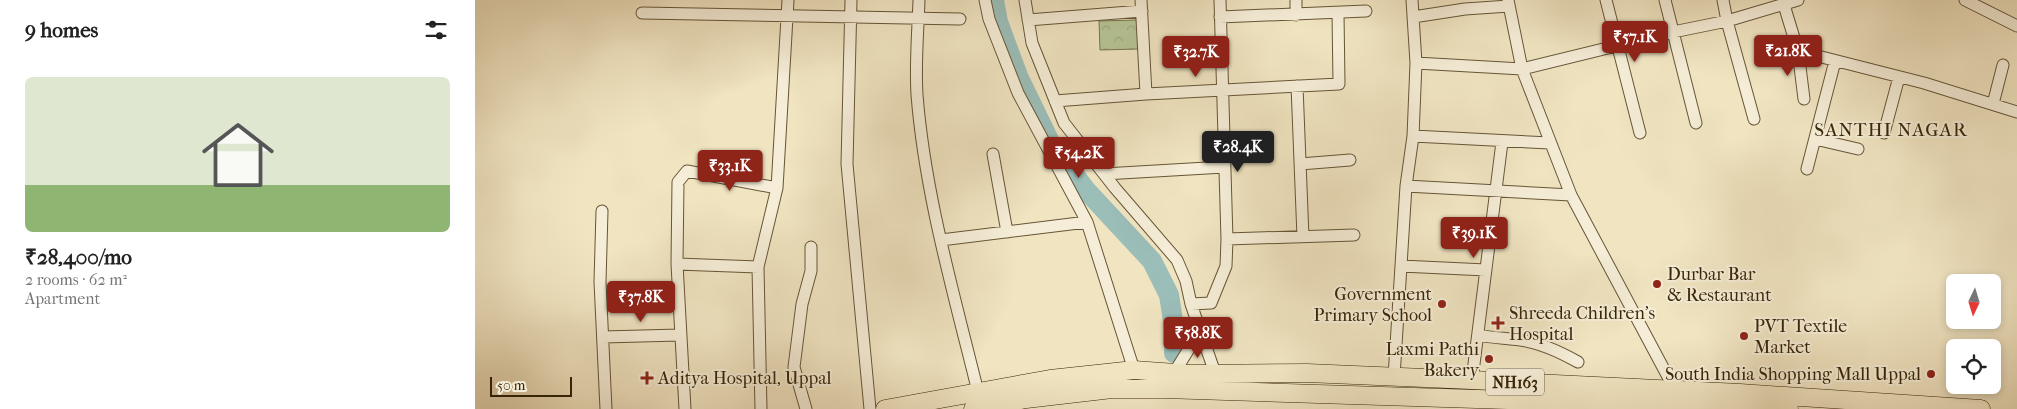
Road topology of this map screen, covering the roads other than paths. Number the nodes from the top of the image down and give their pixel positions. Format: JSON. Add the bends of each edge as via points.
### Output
{"nodes":[{"id":1,"x":788,"y":0,"type":"edge"},
{"id":2,"x":851,"y":0,"type":"edge"},
{"id":3,"x":919,"y":0,"type":"edge"},
{"id":4,"x":985,"y":0,"type":"edge"},
{"id":5,"x":1025,"y":0,"type":"edge"},
{"id":6,"x":1220,"y":0,"type":"edge"},
{"id":7,"x":1296,"y":0,"type":"edge"},
{"id":8,"x":1412,"y":0,"type":"edge"},
{"id":9,"x":1605,"y":0,"type":"edge"},
{"id":10,"x":1665,"y":0,"type":"edge"},
{"id":11,"x":1723,"y":0,"type":"edge"},
{"id":12,"x":1798,"y":0,"type":"edge"},
{"id":13,"x":1965,"y":0,"type":"edge"},
{"id":14,"x":1509,"y":3,"type":"edge"},
{"id":15,"x":1784,"y":5,"type":"junction"},
{"id":16,"x":1141,"y":6,"type":"edge"},
{"id":17,"x":1366,"y":11,"type":"dead end"},
{"id":18,"x":642,"y":13,"type":"dead end"},
{"id":19,"x":1338,"y":13,"type":"junction"},
{"id":20,"x":788,"y":15,"type":"junction"},
{"id":21,"x":1296,"y":15,"type":"junction"},
{"id":22,"x":851,"y":16,"type":"junction"},
{"id":23,"x":1220,"y":17,"type":"junction"},
{"id":24,"x":919,"y":18,"type":"junction"},
{"id":25,"x":1413,"y":18,"type":"junction"},
{"id":26,"x":960,"y":19,"type":"dead end"},
{"id":27,"x":1028,"y":20,"type":"junction"},
{"id":28,"x":1727,"y":21,"type":"junction"},
{"id":29,"x":2017,"y":26,"type":"edge"},
{"id":30,"x":1673,"y":32,"type":"junction"},
{"id":31,"x":1617,"y":46,"type":"junction"},
{"id":32,"x":1798,"y":51,"type":"junction"},
{"id":33,"x":1835,"y":61,"type":"junction"},
{"id":34,"x":1416,"y":63,"type":"junction"},
{"id":35,"x":2003,"y":65,"type":"dead end"},
{"id":36,"x":1522,"y":69,"type":"junction"},
{"id":37,"x":1899,"y":77,"type":"junction"},
{"id":38,"x":1297,"y":86,"type":"junction"},
{"id":39,"x":1223,"y":90,"type":"junction"},
{"id":40,"x":1146,"y":94,"type":"junction"},
{"id":41,"x":1804,"y":99,"type":"dead end"},
{"id":42,"x":1055,"y":101,"type":"junction"},
{"id":43,"x":1993,"y":104,"type":"junction"},
{"id":44,"x":2017,"y":112,"type":"edge"},
{"id":45,"x":1754,"y":119,"type":"dead end"},
{"id":46,"x":1696,"y":123,"type":"dead end"},
{"id":47,"x":1640,"y":133,"type":"dead end"},
{"id":48,"x":1884,"y":133,"type":"dead end"},
{"id":49,"x":1413,"y":136,"type":"junction"},
{"id":50,"x":1815,"y":139,"type":"junction"},
{"id":51,"x":1502,"y":142,"type":"junction"},
{"id":52,"x":1550,"y":143,"type":"junction"},
{"id":53,"x":1859,"y":149,"type":"dead end"},
{"id":54,"x":993,"y":154,"type":"dead end"},
{"id":55,"x":1350,"y":160,"type":"dead end"},
{"id":56,"x":1300,"y":164,"type":"junction"},
{"id":57,"x":1224,"y":167,"type":"junction"},
{"id":58,"x":1807,"y":169,"type":"dead end"},
{"id":59,"x":1104,"y":174,"type":"junction"},
{"id":60,"x":1406,"y":186,"type":"junction"},
{"id":61,"x":777,"y":188,"type":"junction"},
{"id":62,"x":1497,"y":190,"type":"junction"},
{"id":63,"x":1571,"y":195,"type":"junction"},
{"id":64,"x":602,"y":211,"type":"dead end"},
{"id":65,"x":1087,"y":222,"type":"junction"},
{"id":66,"x":1007,"y":232,"type":"junction"},
{"id":67,"x":1354,"y":235,"type":"dead end"},
{"id":68,"x":1303,"y":237,"type":"junction"},
{"id":69,"x":1227,"y":239,"type":"junction"},
{"id":70,"x":941,"y":240,"type":"junction"},
{"id":71,"x":811,"y":247,"type":"dead end"},
{"id":72,"x":677,"y":264,"type":"junction"},
{"id":73,"x":1401,"y":266,"type":"junction"},
{"id":74,"x":758,"y":267,"type":"junction"},
{"id":75,"x":1486,"y":270,"type":"junction"},
{"id":76,"x":1191,"y":304,"type":"junction"},
{"id":77,"x":1200,"y":331,"type":"junction"},
{"id":78,"x":679,"y":335,"type":"junction"},
{"id":79,"x":603,"y":337,"type":"junction"},
{"id":80,"x":1475,"y":343,"type":"junction"},
{"id":81,"x":1578,"y":362,"type":"dead end"},
{"id":82,"x":1134,"y":370,"type":"junction"},
{"id":83,"x":1173,"y":372,"type":"junction"},
{"id":84,"x":1215,"y":373,"type":"junction"},
{"id":85,"x":1394,"y":377,"type":"junction"},
{"id":86,"x":1472,"y":380,"type":"junction"},
{"id":87,"x":978,"y":392,"type":"junction"},
{"id":88,"x":1673,"y":401,"type":"edge"},
{"id":89,"x":1504,"y":404,"type":"edge"},
{"id":90,"x":1545,"y":405,"type":"edge"},
{"id":91,"x":606,"y":409,"type":"edge"},
{"id":92,"x":685,"y":409,"type":"edge"},
{"id":93,"x":761,"y":409,"type":"edge"},
{"id":94,"x":806,"y":409,"type":"edge"},
{"id":95,"x":870,"y":409,"type":"edge"},
{"id":96,"x":885,"y":409,"type":"edge"},
{"id":97,"x":973,"y":409,"type":"edge"},
{"id":98,"x":1789,"y":409,"type":"edge"},
{"id":99,"x":1981,"y":409,"type":"edge"}],
"edges":[{"from":1,"to":20,"type":"street"},
{"from":2,"to":22,"type":"street"},
{"from":3,"to":24,"type":"street"},
{"from":4,"to":65,"type":"street","via":[[989,19],[1018,93]]},
{"from":5,"to":27,"type":"street"},
{"from":6,"to":23,"type":"street"},
{"from":7,"to":21,"type":"street"},
{"from":8,"to":25,"type":"street"},
{"from":9,"to":31,"type":"street"},
{"from":10,"to":30,"type":"street"},
{"from":11,"to":28,"type":"street"},
{"from":12,"to":15,"type":"street"},
{"from":13,"to":29,"type":"street"},
{"from":14,"to":25,"type":"street"},
{"from":14,"to":36,"type":"street"},
{"from":15,"to":28,"type":"street"},
{"from":15,"to":32,"type":"street"},
{"from":16,"to":27,"type":"street"},
{"from":16,"to":40,"type":"street"},
{"from":17,"to":19,"type":"street"},
{"from":18,"to":20,"type":"street"},
{"from":19,"to":21,"type":"street"},
{"from":19,"to":38,"type":"street","via":[[1339,84]]},
{"from":20,"to":22,"type":"street"},
{"from":20,"to":61,"type":"street"},
{"from":21,"to":23,"type":"street"},
{"from":22,"to":24,"type":"street"},
{"from":22,"to":95,"type":"street","via":[[847,164]]},
{"from":23,"to":39,"type":"street"},
{"from":24,"to":26,"type":"street"},
{"from":24,"to":70,"type":"street","via":[[917,94],[926,165]]},
{"from":25,"to":34,"type":"street"},
{"from":27,"to":42,"type":"street","via":[[1032,43]]},
{"from":28,"to":30,"type":"street"},
{"from":28,"to":45,"type":"street"},
{"from":30,"to":31,"type":"street"},
{"from":30,"to":46,"type":"street"},
{"from":31,"to":36,"type":"street"},
{"from":31,"to":47,"type":"street"},
{"from":32,"to":33,"type":"street"},
{"from":32,"to":41,"type":"street"},
{"from":33,"to":37,"type":"street"},
{"from":33,"to":50,"type":"street"},
{"from":34,"to":36,"type":"street"},
{"from":34,"to":49,"type":"street"},
{"from":35,"to":43,"type":"street"},
{"from":36,"to":52,"type":"street"},
{"from":37,"to":43,"type":"street"},
{"from":37,"to":48,"type":"street"},
{"from":38,"to":39,"type":"street"},
{"from":38,"to":56,"type":"street"},
{"from":39,"to":40,"type":"street"},
{"from":39,"to":57,"type":"street"},
{"from":40,"to":42,"type":"street"},
{"from":42,"to":59,"type":"street","via":[[1064,123]]},
{"from":43,"to":44,"type":"street"},
{"from":49,"to":51,"type":"street"},
{"from":49,"to":60,"type":"street"},
{"from":50,"to":53,"type":"street"},
{"from":50,"to":58,"type":"street"},
{"from":51,"to":52,"type":"street"},
{"from":51,"to":62,"type":"street"},
{"from":52,"to":63,"type":"street"},
{"from":54,"to":66,"type":"street"},
{"from":55,"to":56,"type":"street"},
{"from":56,"to":68,"type":"street"},
{"from":57,"to":59,"type":"street"},
{"from":57,"to":69,"type":"street"},
{"from":59,"to":76,"type":"street","via":[[1177,260],[1186,280]]},
{"from":60,"to":62,"type":"street"},
{"from":60,"to":73,"type":"street"},
{"from":61,"to":72,"type":"street","via":[[687,171],[678,182]]},
{"from":61,"to":74,"type":"street"},
{"from":62,"to":63,"type":"street"},
{"from":62,"to":75,"type":"street"},
{"from":63,"to":88,"type":"street"},
{"from":64,"to":79,"type":"street","via":[[600,282]]},
{"from":65,"to":66,"type":"street"},
{"from":65,"to":82,"type":"street"},
{"from":66,"to":70,"type":"street"},
{"from":67,"to":68,"type":"street"},
{"from":68,"to":69,"type":"street"},
{"from":69,"to":76,"type":"street","via":[[1225,271],[1211,303]]},
{"from":70,"to":87,"type":"street"},
{"from":71,"to":94,"type":"street","via":[[811,271],[802,304],[793,367]]},
{"from":72,"to":74,"type":"street"},
{"from":72,"to":78,"type":"street"},
{"from":73,"to":75,"type":"street"},
{"from":73,"to":85,"type":"street","via":[[1400,335]]},
{"from":74,"to":93,"type":"street"},
{"from":75,"to":80,"type":"street"},
{"from":76,"to":77,"type":"street"},
{"from":77,"to":83,"type":"street"},
{"from":77,"to":84,"type":"street"},
{"from":78,"to":79,"type":"street"},
{"from":78,"to":92,"type":"street"},
{"from":79,"to":91,"type":"street"},
{"from":80,"to":81,"type":"street","via":[[1522,340],[1563,353]]},
{"from":80,"to":86,"type":"street"},
{"from":82,"to":83,"type":"highway","number":"NH163"},
{"from":82,"to":87,"type":"highway","number":"NH163","via":[[1050,379]]},
{"from":83,"to":84,"type":"highway","number":"NH163"},
{"from":84,"to":85,"type":"highway","number":"NH163"},
{"from":85,"to":86,"type":"highway","number":"NH163"},
{"from":86,"to":88,"type":"highway","number":"NH163"},
{"from":87,"to":96,"type":"highway","number":"NH163"},
{"from":88,"to":90,"type":"highway","number":"NH163"},
{"from":88,"to":98,"type":"highway","number":"NH163"},
{"from":88,"to":99,"type":"highway","number":"NH163"},
{"from":89,"to":90,"type":"highway","number":"NH163"},
{"from":89,"to":97,"type":"highway","number":"NH163","via":[[1271,391],[1111,389]]}]}
